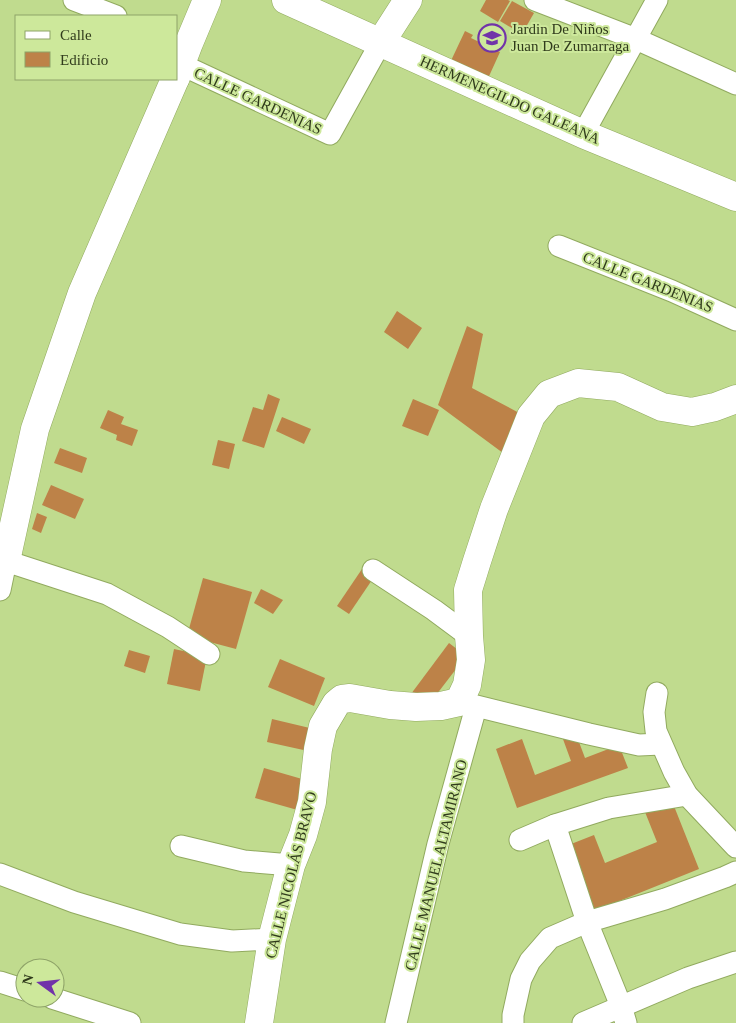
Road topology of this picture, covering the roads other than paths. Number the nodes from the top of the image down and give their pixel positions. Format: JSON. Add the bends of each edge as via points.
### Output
{"nodes":[{"id":1,"x":74,"y":0,"type":"edge"},
{"id":2,"x":207,"y":0,"type":"edge"},
{"id":3,"x":286,"y":0,"type":"edge"},
{"id":4,"x":408,"y":0,"type":"edge"},
{"id":5,"x":535,"y":0,"type":"edge"},
{"id":6,"x":658,"y":0,"type":"edge"},
{"id":7,"x":113,"y":15,"type":"edge"},
{"id":8,"x":636,"y":39,"type":"junction"},
{"id":9,"x":381,"y":42,"type":"junction"},
{"id":10,"x":180,"y":60,"type":"edge"},
{"id":11,"x":172,"y":80,"type":"edge"},
{"id":12,"x":736,"y":84,"type":"edge"},
{"id":13,"x":583,"y":134,"type":"junction"},
{"id":14,"x":736,"y":197,"type":"edge"},
{"id":15,"x":559,"y":246,"type":"dead end"},
{"id":16,"x":736,"y":320,"type":"edge"},
{"id":17,"x":736,"y":399,"type":"edge"},
{"id":18,"x":3,"y":561,"type":"edge"},
{"id":19,"x":372,"y":570,"type":"dead end"},
{"id":20,"x":0,"y":590,"type":"edge"},
{"id":21,"x":469,"y":636,"type":"junction"},
{"id":22,"x":209,"y":654,"type":"dead end"},
{"id":23,"x":657,"y":693,"type":"dead end"},
{"id":24,"x":468,"y":704,"type":"junction"},
{"id":25,"x":661,"y":744,"type":"junction"},
{"id":26,"x":687,"y":795,"type":"junction"},
{"id":27,"x":555,"y":824,"type":"junction"},
{"id":28,"x":520,"y":840,"type":"dead end"},
{"id":29,"x":181,"y":846,"type":"dead end"},
{"id":30,"x":736,"y":847,"type":"edge"},
{"id":31,"x":291,"y":865,"type":"junction"},
{"id":32,"x":736,"y":872,"type":"edge"},
{"id":33,"x":0,"y":874,"type":"edge"},
{"id":34,"x":587,"y":922,"type":"junction"},
{"id":35,"x":272,"y":939,"type":"junction"},
{"id":36,"x":736,"y":962,"type":"edge"},
{"id":37,"x":0,"y":982,"type":"edge"},
{"id":38,"x":15,"y":987,"type":"edge"},
{"id":39,"x":65,"y":1002,"type":"edge"},
{"id":40,"x":623,"y":1015,"type":"edge"},
{"id":41,"x":130,"y":1023,"type":"edge"},
{"id":42,"x":259,"y":1023,"type":"edge"},
{"id":43,"x":396,"y":1023,"type":"edge"},
{"id":44,"x":513,"y":1023,"type":"edge"},
{"id":45,"x":584,"y":1023,"type":"edge"}],
"edges":[{"from":1,"to":7,"type":"street"},
{"from":2,"to":10,"type":"street"},
{"from":3,"to":9,"type":"street","name":"HERMENEGILDO GALEANA"},
{"from":4,"to":9,"type":"street","name":"CALLE GARDENIAS"},
{"from":5,"to":8,"type":"street"},
{"from":6,"to":8,"type":"street"},
{"from":8,"to":12,"type":"street"},
{"from":8,"to":13,"type":"street"},
{"from":9,"to":10,"type":"street","name":"CALLE GARDENIAS","via":[[330,134]]},
{"from":9,"to":13,"type":"street","name":"HERMENEGILDO GALEANA"},
{"from":11,"to":18,"type":"street","via":[[82,293],[35,429]]},
{"from":13,"to":14,"type":"street","name":"HERMENEGILDO GALEANA"},
{"from":15,"to":16,"type":"street","name":"CALLE GARDENIAS"},
{"from":17,"to":21,"type":"street","name":"CALLE MANUEL ALTAMIRANO","via":[[692,412],[662,407],[618,387],[578,383],[549,394],[531,416],[494,509],[468,590]]},
{"from":18,"to":20,"type":"street"},
{"from":18,"to":22,"type":"street","via":[[107,594]]},
{"from":19,"to":21,"type":"street"},
{"from":21,"to":24,"type":"street","name":"CALLE MANUEL ALTAMIRANO"},
{"from":23,"to":25,"type":"street","via":[[654,712]]},
{"from":24,"to":25,"type":"street","name":"CALLE NICOLÁS BRAVO","via":[[589,734],[638,744]]},
{"from":24,"to":31,"type":"street","name":"CALLE NICOLÁS BRAVO","via":[[416,707],[350,698],[336,704],[323,726],[312,802]]},
{"from":24,"to":43,"type":"street","name":"CALLE MANUEL ALTAMIRANO"},
{"from":25,"to":26,"type":"street"},
{"from":26,"to":27,"type":"street","via":[[609,808]]},
{"from":26,"to":30,"type":"street"},
{"from":27,"to":28,"type":"street"},
{"from":27,"to":34,"type":"street"},
{"from":29,"to":31,"type":"street","via":[[244,861]]},
{"from":31,"to":35,"type":"street","name":"CALLE NICOLÁS BRAVO"},
{"from":32,"to":34,"type":"street","via":[[665,899]]},
{"from":33,"to":35,"type":"street","via":[[74,902],[180,934],[232,942]]},
{"from":34,"to":40,"type":"street"},
{"from":34,"to":44,"type":"street","via":[[550,938],[530,961],[521,979]]},
{"from":35,"to":42,"type":"street","name":"CALLE NICOLÁS BRAVO"},
{"from":36,"to":40,"type":"street","via":[[688,978]]},
{"from":37,"to":38,"type":"street"},
{"from":39,"to":41,"type":"street"},
{"from":40,"to":45,"type":"street"}]}
